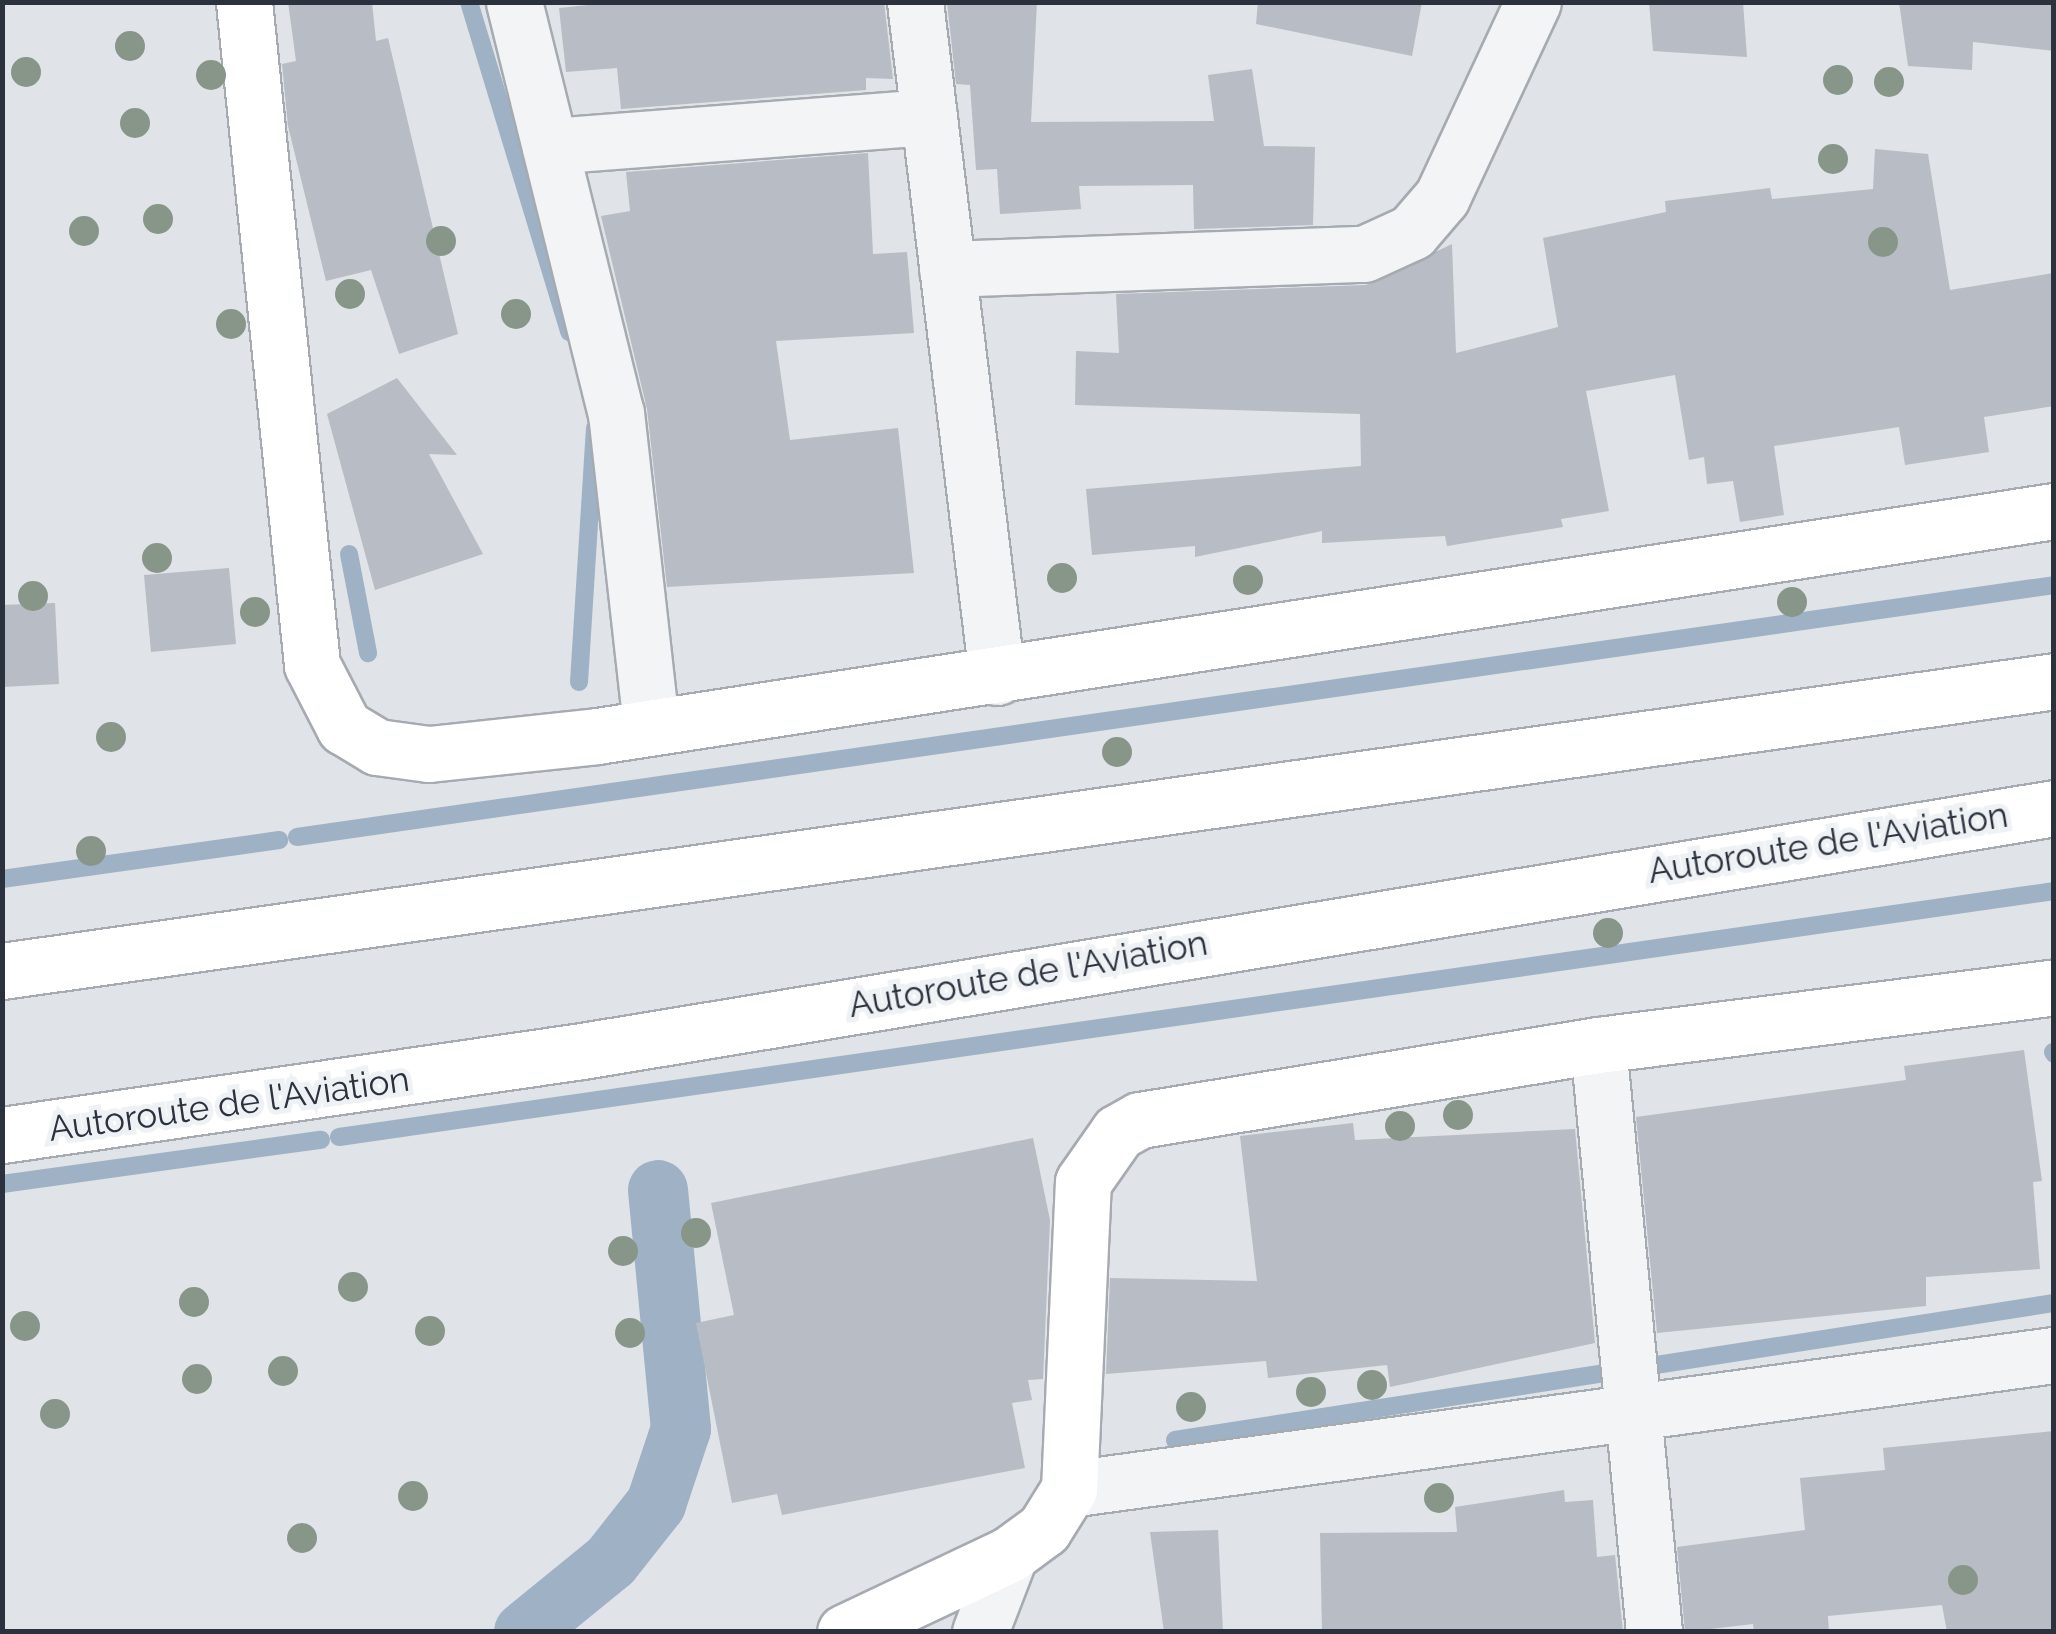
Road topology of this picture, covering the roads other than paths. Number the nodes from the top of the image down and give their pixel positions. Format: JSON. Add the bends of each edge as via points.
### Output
{"nodes":[{"id":1,"x":244,"y":2,"type":"edge"},
{"id":2,"x":514,"y":2,"type":"edge"},
{"id":3,"x":915,"y":2,"type":"edge"},
{"id":4,"x":1534,"y":2,"type":"edge"},
{"id":5,"x":929,"y":117,"type":"junction"},
{"id":6,"x":550,"y":146,"type":"junction"},
{"id":7,"x":947,"y":268,"type":"junction"},
{"id":8,"x":2054,"y":511,"type":"edge"},
{"id":9,"x":996,"y":677,"type":"junction"},
{"id":10,"x":2054,"y":682,"type":"edge"},
{"id":11,"x":651,"y":725,"type":"junction"},
{"id":12,"x":2054,"y":808,"type":"edge"},
{"id":13,"x":2,"y":972,"type":"edge"},
{"id":14,"x":2054,"y":987,"type":"edge"},
{"id":15,"x":1598,"y":1046,"type":"junction"},
{"id":16,"x":2,"y":1136,"type":"edge"},
{"id":17,"x":2054,"y":1355,"type":"edge"},
{"id":18,"x":1633,"y":1410,"type":"junction"},
{"id":19,"x":1069,"y":1489,"type":"junction"},
{"id":20,"x":1010,"y":1554,"type":"junction"},
{"id":21,"x":845,"y":1632,"type":"edge"},
{"id":22,"x":980,"y":1632,"type":"edge"},
{"id":23,"x":1654,"y":1632,"type":"edge"}],
"edges":[{"from":1,"to":11,"type":"main road","via":[[320,694],[344,727],[376,747],[429,754]]},
{"from":2,"to":6,"type":"street"},
{"from":3,"to":5,"type":"street"},
{"from":4,"to":7,"type":"street","via":[[1442,197],[1396,240],[1364,254]]},
{"from":5,"to":6,"type":"street"},
{"from":5,"to":7,"type":"street"},
{"from":6,"to":11,"type":"street","via":[[616,413]]},
{"from":7,"to":9,"type":"street"},
{"from":8,"to":9,"type":"main road"},
{"from":9,"to":11,"type":"main road"},
{"from":10,"to":13,"type":"main road"},
{"from":12,"to":16,"type":"main road","name":"Autoroute de l'Aviation","via":[[544,1058]]},
{"from":14,"to":15,"type":"main road"},
{"from":15,"to":18,"type":"street"},
{"from":15,"to":19,"type":"main road","via":[[1180,1110],[1118,1132],[1083,1182],[1075,1226]]},
{"from":17,"to":18,"type":"street"},
{"from":18,"to":19,"type":"street"},
{"from":18,"to":23,"type":"street"},
{"from":19,"to":20,"type":"main road","via":[[1044,1529]]},
{"from":20,"to":21,"type":"main road"},
{"from":20,"to":22,"type":"street"}]}
